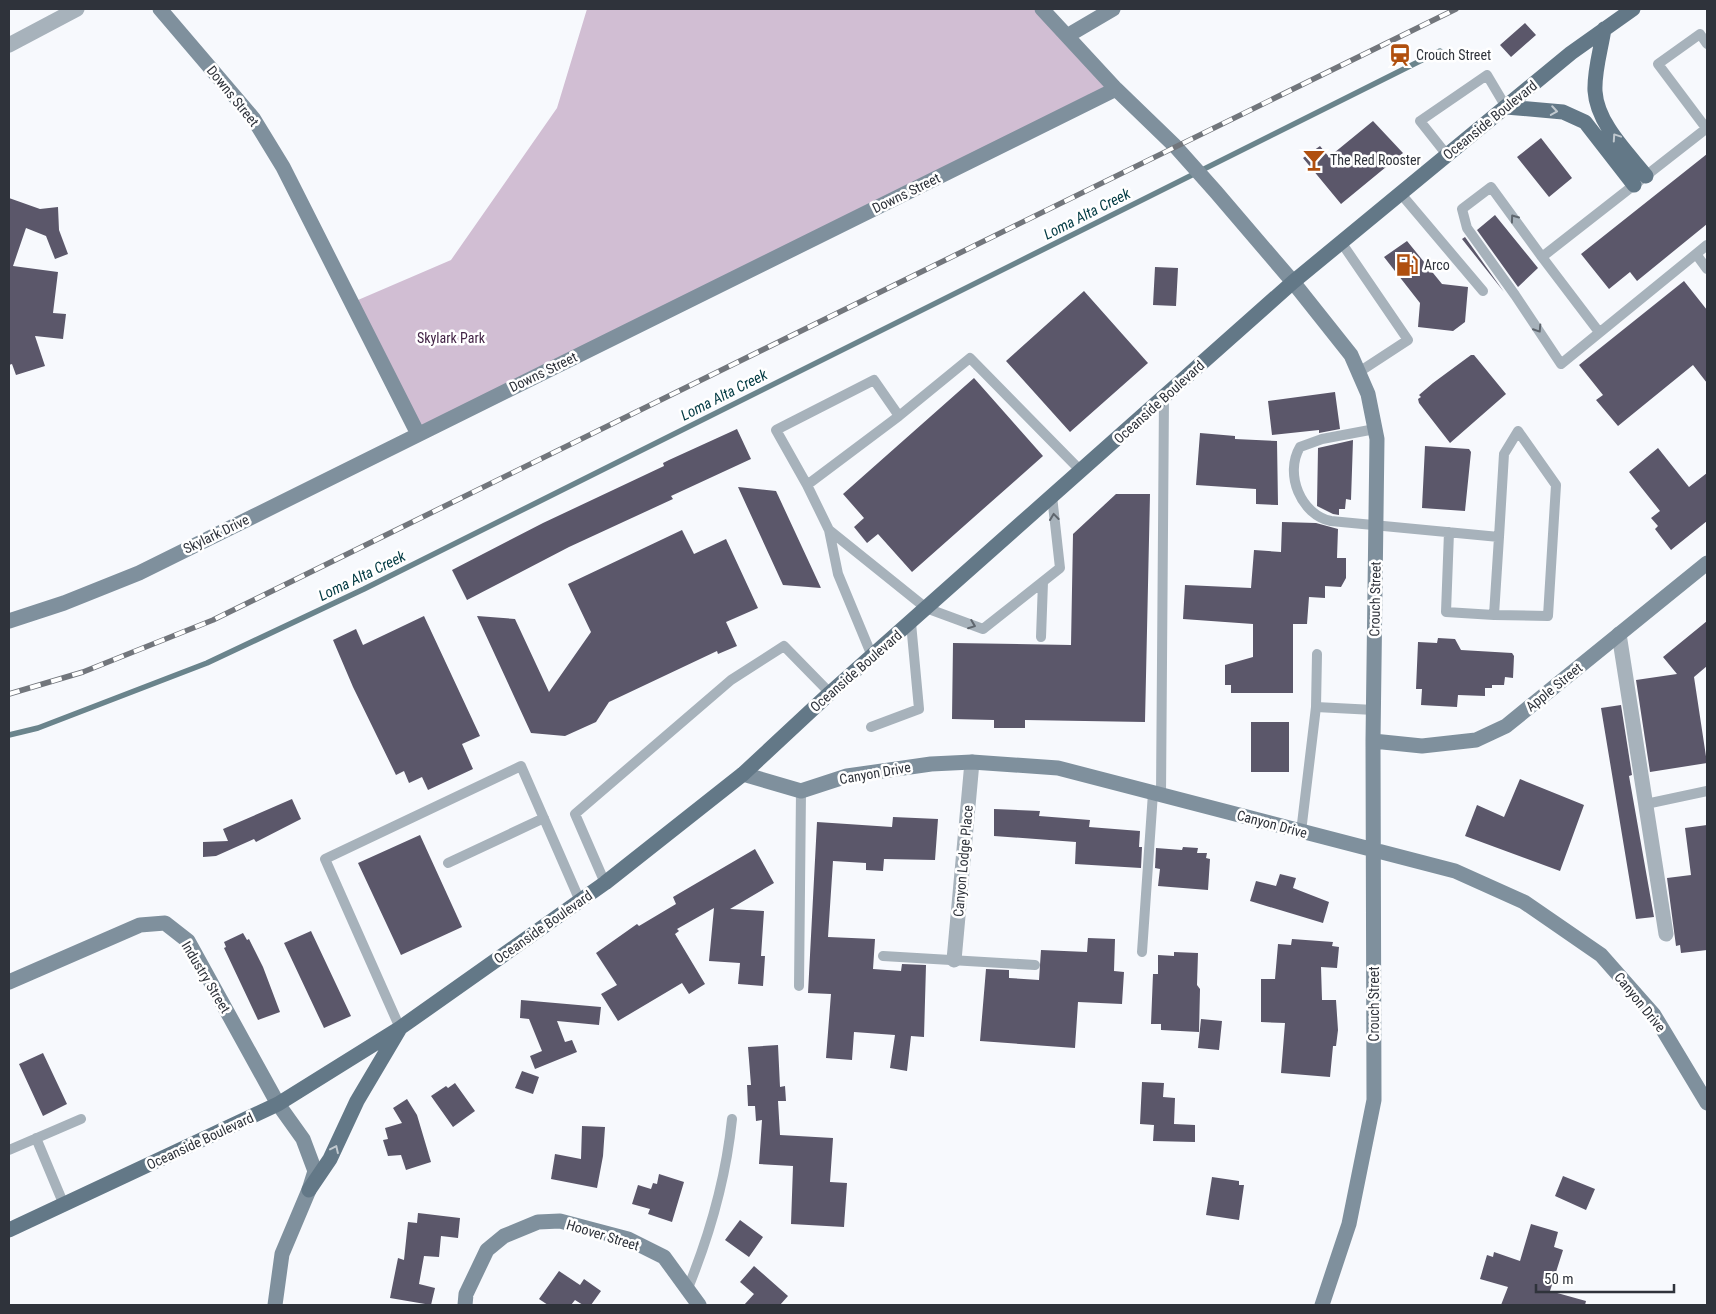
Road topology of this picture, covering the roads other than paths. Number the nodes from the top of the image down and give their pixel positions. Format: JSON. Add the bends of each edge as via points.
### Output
{"nodes":[{"id":1,"x":77,"y":9,"type":"edge"},
{"id":2,"x":160,"y":9,"type":"edge"},
{"id":3,"x":1042,"y":9,"type":"edge"},
{"id":4,"x":1113,"y":9,"type":"edge"},
{"id":5,"x":1633,"y":9,"type":"edge"},
{"id":6,"x":1604,"y":29,"type":"junction"},
{"id":7,"x":1067,"y":36,"type":"junction"},
{"id":8,"x":1707,"y":44,"type":"edge"},
{"id":9,"x":9,"y":45,"type":"edge"},
{"id":10,"x":1116,"y":89,"type":"junction"},
{"id":11,"x":1506,"y":107,"type":"junction"},
{"id":12,"x":1707,"y":128,"type":"edge"},
{"id":13,"x":1447,"y":155,"type":"junction"},
{"id":14,"x":1640,"y":180,"type":"junction"},
{"id":15,"x":1401,"y":194,"type":"junction"},
{"id":16,"x":1341,"y":242,"type":"junction"},
{"id":17,"x":1707,"y":245,"type":"edge"},
{"id":18,"x":1696,"y":254,"type":"junction"},
{"id":19,"x":1542,"y":257,"type":"junction"},
{"id":20,"x":1707,"y":269,"type":"edge"},
{"id":21,"x":1293,"y":282,"type":"junction"},
{"id":22,"x":1483,"y":291,"type":"dead end"},
{"id":23,"x":1599,"y":332,"type":"junction"},
{"id":24,"x":1359,"y":372,"type":"junction"},
{"id":25,"x":1164,"y":397,"type":"junction"},
{"id":26,"x":899,"y":416,"type":"junction"},
{"id":27,"x":1375,"y":429,"type":"junction"},
{"id":28,"x":418,"y":434,"type":"junction"},
{"id":29,"x":1081,"y":471,"type":"junction"},
{"id":30,"x":807,"y":485,"type":"junction"},
{"id":31,"x":1052,"y":496,"type":"junction"},
{"id":32,"x":1376,"y":525,"type":"junction"},
{"id":33,"x":829,"y":530,"type":"junction"},
{"id":34,"x":1449,"y":532,"type":"junction"},
{"id":35,"x":1499,"y":537,"type":"junction"},
{"id":36,"x":1707,"y":563,"type":"edge"},
{"id":37,"x":1043,"y":582,"type":"junction"},
{"id":38,"x":926,"y":608,"type":"junction"},
{"id":39,"x":1494,"y":615,"type":"junction"},
{"id":40,"x":9,"y":621,"type":"edge"},
{"id":41,"x":911,"y":623,"type":"junction"},
{"id":42,"x":1619,"y":634,"type":"junction"},
{"id":43,"x":1041,"y":636,"type":"dead end"},
{"id":44,"x":1317,"y":654,"type":"dead end"},
{"id":45,"x":872,"y":656,"type":"junction"},
{"id":46,"x":830,"y":693,"type":"junction"},
{"id":47,"x":1316,"y":707,"type":"junction"},
{"id":48,"x":1374,"y":710,"type":"junction"},
{"id":49,"x":871,"y":728,"type":"dead end"},
{"id":50,"x":1373,"y":741,"type":"junction"},
{"id":51,"x":972,"y":762,"type":"junction"},
{"id":52,"x":743,"y":774,"type":"junction"},
{"id":53,"x":801,"y":791,"type":"junction"},
{"id":54,"x":1707,"y":791,"type":"edge"},
{"id":55,"x":1157,"y":794,"type":"junction"},
{"id":56,"x":1646,"y":804,"type":"junction"},
{"id":57,"x":544,"y":818,"type":"junction"},
{"id":58,"x":1301,"y":832,"type":"junction"},
{"id":59,"x":1374,"y":851,"type":"junction"},
{"id":60,"x":448,"y":863,"type":"dead end"},
{"id":61,"x":605,"y":883,"type":"junction"},
{"id":62,"x":580,"y":901,"type":"junction"},
{"id":63,"x":1666,"y":934,"type":"dead end"},
{"id":64,"x":1142,"y":952,"type":"dead end"},
{"id":65,"x":883,"y":956,"type":"dead end"},
{"id":66,"x":954,"y":960,"type":"junction"},
{"id":67,"x":1034,"y":965,"type":"dead end"},
{"id":68,"x":9,"y":982,"type":"edge"},
{"id":69,"x":799,"y":986,"type":"dead end"},
{"id":70,"x":400,"y":1028,"type":"junction"},
{"id":71,"x":1707,"y":1103,"type":"edge"},
{"id":72,"x":278,"y":1104,"type":"junction"},
{"id":73,"x":732,"y":1119,"type":"dead end"},
{"id":74,"x":81,"y":1120,"type":"dead end"},
{"id":75,"x":36,"y":1138,"type":"junction"},
{"id":76,"x":9,"y":1150,"type":"edge"},
{"id":77,"x":309,"y":1190,"type":"junction"},
{"id":78,"x":64,"y":1205,"type":"junction"},
{"id":79,"x":9,"y":1230,"type":"edge"},
{"id":80,"x":688,"y":1288,"type":"junction"},
{"id":81,"x":275,"y":1305,"type":"edge"},
{"id":82,"x":465,"y":1305,"type":"edge"},
{"id":83,"x":699,"y":1305,"type":"edge"},
{"id":84,"x":1322,"y":1305,"type":"edge"}],
"edges":[{"from":1,"to":9,"type":"street"},
{"from":2,"to":28,"type":"street","name":"Downs Street","via":[[253,118],[278,159]]},
{"from":3,"to":7,"type":"street","name":"Crouch Street"},
{"from":4,"to":7,"type":"street"},
{"from":5,"to":6,"type":"main road","name":"Oceanside Boulevard"},
{"from":6,"to":11,"type":"main road","name":"Oceanside Boulevard"},
{"from":14,"to":6,"type":"main road","one_way":true,"via":[[1598,108],[1595,89]]},
{"from":7,"to":10,"type":"street","name":"Crouch Street"},
{"from":8,"to":12,"type":"lane","via":[[1700,34],[1658,64]]},
{"from":10,"to":21,"type":"street","name":"Crouch Street","via":[[1189,162]]},
{"from":10,"to":28,"type":"street","name":"Downs Street"},
{"from":11,"to":13,"type":"main road","name":"Oceanside Boulevard"},
{"from":11,"to":13,"type":"lane","via":[[1487,75],[1420,121]]},
{"from":11,"to":14,"type":"main road","one_way":true,"via":[[1563,112],[1585,122]]},
{"from":12,"to":14,"type":"lane"},
{"from":13,"to":15,"type":"main road","name":"Oceanside Boulevard"},
{"from":14,"to":19,"type":"lane"},
{"from":15,"to":16,"type":"main road","name":"Oceanside Boulevard"},
{"from":15,"to":22,"type":"lane"},
{"from":16,"to":21,"type":"main road","name":"Oceanside Boulevard"},
{"from":16,"to":24,"type":"lane","via":[[1408,340]]},
{"from":17,"to":18,"type":"lane"},
{"from":18,"to":20,"type":"lane"},
{"from":18,"to":23,"type":"lane"},
{"from":19,"to":23,"type":"lane"},
{"from":19,"to":23,"type":"lane","one_way":true,"via":[[1491,187],[1462,209],[1467,228],[1560,364]]},
{"from":21,"to":24,"type":"street","name":"Crouch Street","via":[[1351,355]]},
{"from":21,"to":25,"type":"main road","name":"Oceanside Boulevard"},
{"from":24,"to":27,"type":"street","name":"Crouch Street","via":[[1368,394]]},
{"from":25,"to":29,"type":"main road","name":"Oceanside Boulevard"},
{"from":25,"to":55,"type":"lane"},
{"from":26,"to":29,"type":"lane","via":[[970,358]]},
{"from":26,"to":30,"type":"lane"},
{"from":26,"to":30,"type":"lane","via":[[874,380],[776,430]]},
{"from":27,"to":32,"type":"street","name":"Crouch Street"},
{"from":27,"to":32,"type":"lane","via":[[1304,444],[1297,453],[1294,469],[1298,490],[1316,516],[1331,521]]},
{"from":28,"to":40,"type":"street","name":"Skylark Drive","via":[[139,572],[64,604]]},
{"from":29,"to":31,"type":"main road","name":"Oceanside Boulevard"},
{"from":30,"to":33,"type":"lane"},
{"from":37,"to":31,"type":"lane","one_way":true,"via":[[1060,568]]},
{"from":31,"to":38,"type":"main road","name":"Oceanside Boulevard"},
{"from":32,"to":34,"type":"lane"},
{"from":32,"to":48,"type":"street","name":"Crouch Street"},
{"from":33,"to":38,"type":"lane"},
{"from":33,"to":45,"type":"lane","via":[[838,574]]},
{"from":34,"to":35,"type":"lane"},
{"from":34,"to":39,"type":"lane","via":[[1446,612]]},
{"from":35,"to":39,"type":"lane"},
{"from":35,"to":39,"type":"lane","via":[[1504,454],[1518,431],[1556,485],[1548,616]]},
{"from":36,"to":42,"type":"street","name":"Apple Street"},
{"from":38,"to":37,"type":"lane","one_way":true,"via":[[983,629]]},
{"from":37,"to":43,"type":"lane"},
{"from":38,"to":41,"type":"main road","name":"Oceanside Boulevard"},
{"from":41,"to":45,"type":"main road","name":"Oceanside Boulevard"},
{"from":41,"to":49,"type":"lane","via":[[919,709]]},
{"from":42,"to":50,"type":"street","name":"Apple Street","via":[[1506,726],[1476,740],[1422,746]]},
{"from":42,"to":56,"type":"street"},
{"from":44,"to":47,"type":"lane"},
{"from":45,"to":46,"type":"main road","name":"Oceanside Boulevard"},
{"from":46,"to":52,"type":"main road","name":"Oceanside Boulevard"},
{"from":46,"to":61,"type":"lane","via":[[784,646],[731,680],[575,814]]},
{"from":47,"to":48,"type":"lane"},
{"from":47,"to":58,"type":"lane"},
{"from":48,"to":50,"type":"street","name":"Crouch Street"},
{"from":50,"to":59,"type":"street","name":"Crouch Street"},
{"from":51,"to":53,"type":"street","name":"Canyon Drive","via":[[931,764],[847,776]]},
{"from":51,"to":55,"type":"street","name":"Canyon Drive","via":[[1058,768]]},
{"from":51,"to":66,"type":"street","name":"Canyon Lodge Place"},
{"from":52,"to":53,"type":"street"},
{"from":52,"to":61,"type":"main road","name":"Oceanside Boulevard"},
{"from":53,"to":69,"type":"lane"},
{"from":54,"to":56,"type":"lane"},
{"from":55,"to":58,"type":"street","name":"Canyon Drive"},
{"from":55,"to":64,"type":"lane"},
{"from":56,"to":63,"type":"street"},
{"from":57,"to":60,"type":"lane"},
{"from":57,"to":62,"type":"lane"},
{"from":57,"to":70,"type":"lane","via":[[521,766],[325,859]]},
{"from":58,"to":59,"type":"street","name":"Canyon Drive"},
{"from":59,"to":71,"type":"street","name":"Canyon Drive","via":[[1455,870],[1524,902],[1601,955],[1654,1015]]},
{"from":59,"to":84,"type":"street","name":"Crouch Street","via":[[1374,1100],[1349,1224]]},
{"from":61,"to":62,"type":"main road","name":"Oceanside Boulevard"},
{"from":62,"to":70,"type":"main road","name":"Oceanside Boulevard"},
{"from":65,"to":66,"type":"lane"},
{"from":66,"to":67,"type":"lane"},
{"from":68,"to":72,"type":"street","name":"Industry Street","via":[[140,925],[165,923],[188,941]]},
{"from":70,"to":72,"type":"main road","name":"Oceanside Boulevard"},
{"from":77,"to":70,"type":"main road","one_way":true,"via":[[330,1159],[357,1101]]},
{"from":72,"to":77,"type":"street","via":[[302,1139],[314,1170]]},
{"from":72,"to":78,"type":"main road","name":"Oceanside Boulevard"},
{"from":73,"to":80,"type":"lane","via":[[729,1150],[708,1240]]},
{"from":74,"to":75,"type":"lane"},
{"from":75,"to":76,"type":"lane"},
{"from":75,"to":78,"type":"lane"},
{"from":77,"to":81,"type":"street","via":[[282,1254]]},
{"from":78,"to":79,"type":"main road","name":"Oceanside Boulevard"},
{"from":80,"to":82,"type":"street","name":"Hoover Street","via":[[664,1257],[628,1239],[560,1222],[538,1222],[504,1236],[487,1250],[466,1294]]},
{"from":80,"to":83,"type":"street","name":"Hoover Street"}]}
